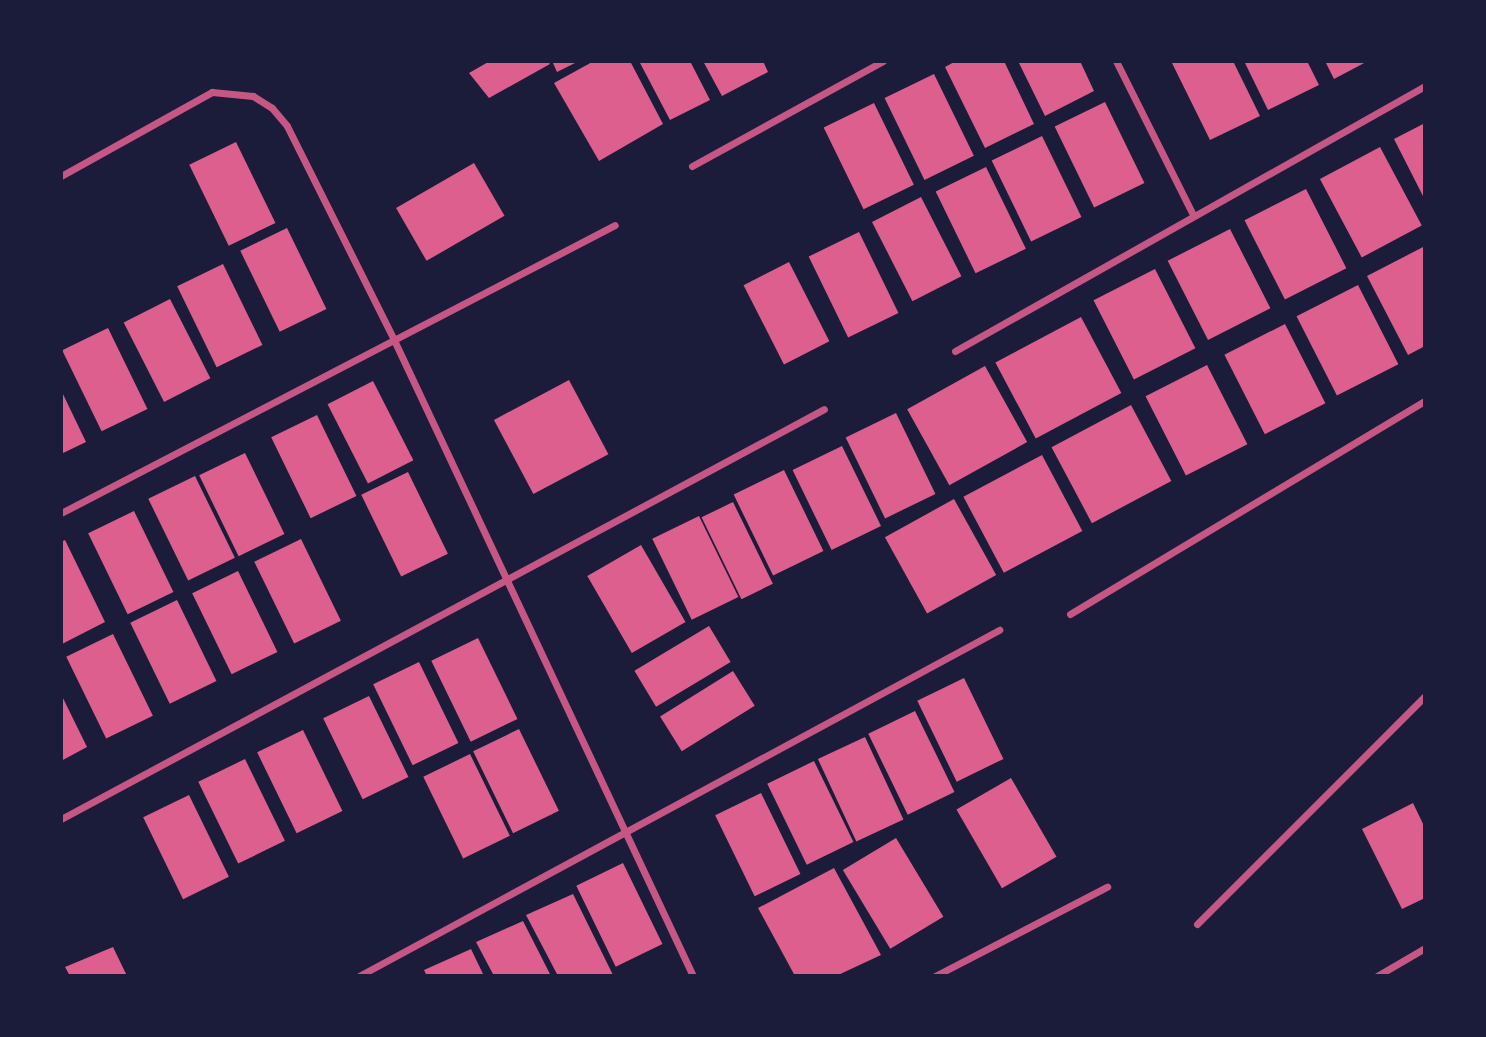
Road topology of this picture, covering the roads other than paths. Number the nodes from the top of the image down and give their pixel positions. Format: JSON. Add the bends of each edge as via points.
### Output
{"nodes":[{"id":1,"x":883,"y":61,"type":"edge"},
{"id":2,"x":1116,"y":61,"type":"edge"},
{"id":3,"x":1425,"y":86,"type":"edge"},
{"id":4,"x":692,"y":166,"type":"dead end"},
{"id":5,"x":61,"y":176,"type":"edge"},
{"id":6,"x":1193,"y":215,"type":"junction"},
{"id":7,"x":614,"y":225,"type":"dead end"},
{"id":8,"x":394,"y":340,"type":"junction"},
{"id":9,"x":955,"y":351,"type":"dead end"},
{"id":10,"x":1425,"y":401,"type":"edge"},
{"id":11,"x":824,"y":409,"type":"dead end"},
{"id":12,"x":61,"y":513,"type":"edge"},
{"id":13,"x":506,"y":579,"type":"junction"},
{"id":14,"x":1070,"y":614,"type":"dead end"},
{"id":15,"x":999,"y":630,"type":"dead end"},
{"id":16,"x":1425,"y":696,"type":"edge"},
{"id":17,"x":61,"y":819,"type":"edge"},
{"id":18,"x":625,"y":832,"type":"junction"},
{"id":19,"x":1107,"y":887,"type":"dead end"},
{"id":20,"x":1197,"y":924,"type":"dead end"},
{"id":21,"x":1425,"y":948,"type":"edge"},
{"id":22,"x":359,"y":976,"type":"edge"},
{"id":23,"x":693,"y":976,"type":"edge"},
{"id":24,"x":935,"y":976,"type":"edge"},
{"id":25,"x":1377,"y":976,"type":"edge"}],
"edges":[{"from":1,"to":4,"type":"street"},
{"from":2,"to":6,"type":"street"},
{"from":3,"to":6,"type":"street"},
{"from":5,"to":8,"type":"street","via":[[212,92],[253,96],[272,108],[287,126]]},
{"from":6,"to":9,"type":"street"},
{"from":7,"to":8,"type":"street"},
{"from":8,"to":12,"type":"street"},
{"from":8,"to":13,"type":"street"},
{"from":10,"to":14,"type":"street"},
{"from":11,"to":13,"type":"street"},
{"from":13,"to":17,"type":"street"},
{"from":13,"to":18,"type":"street"},
{"from":15,"to":18,"type":"street"},
{"from":16,"to":20,"type":"street"},
{"from":18,"to":22,"type":"street"},
{"from":18,"to":23,"type":"street"},
{"from":19,"to":24,"type":"street"},
{"from":21,"to":25,"type":"street"}]}
